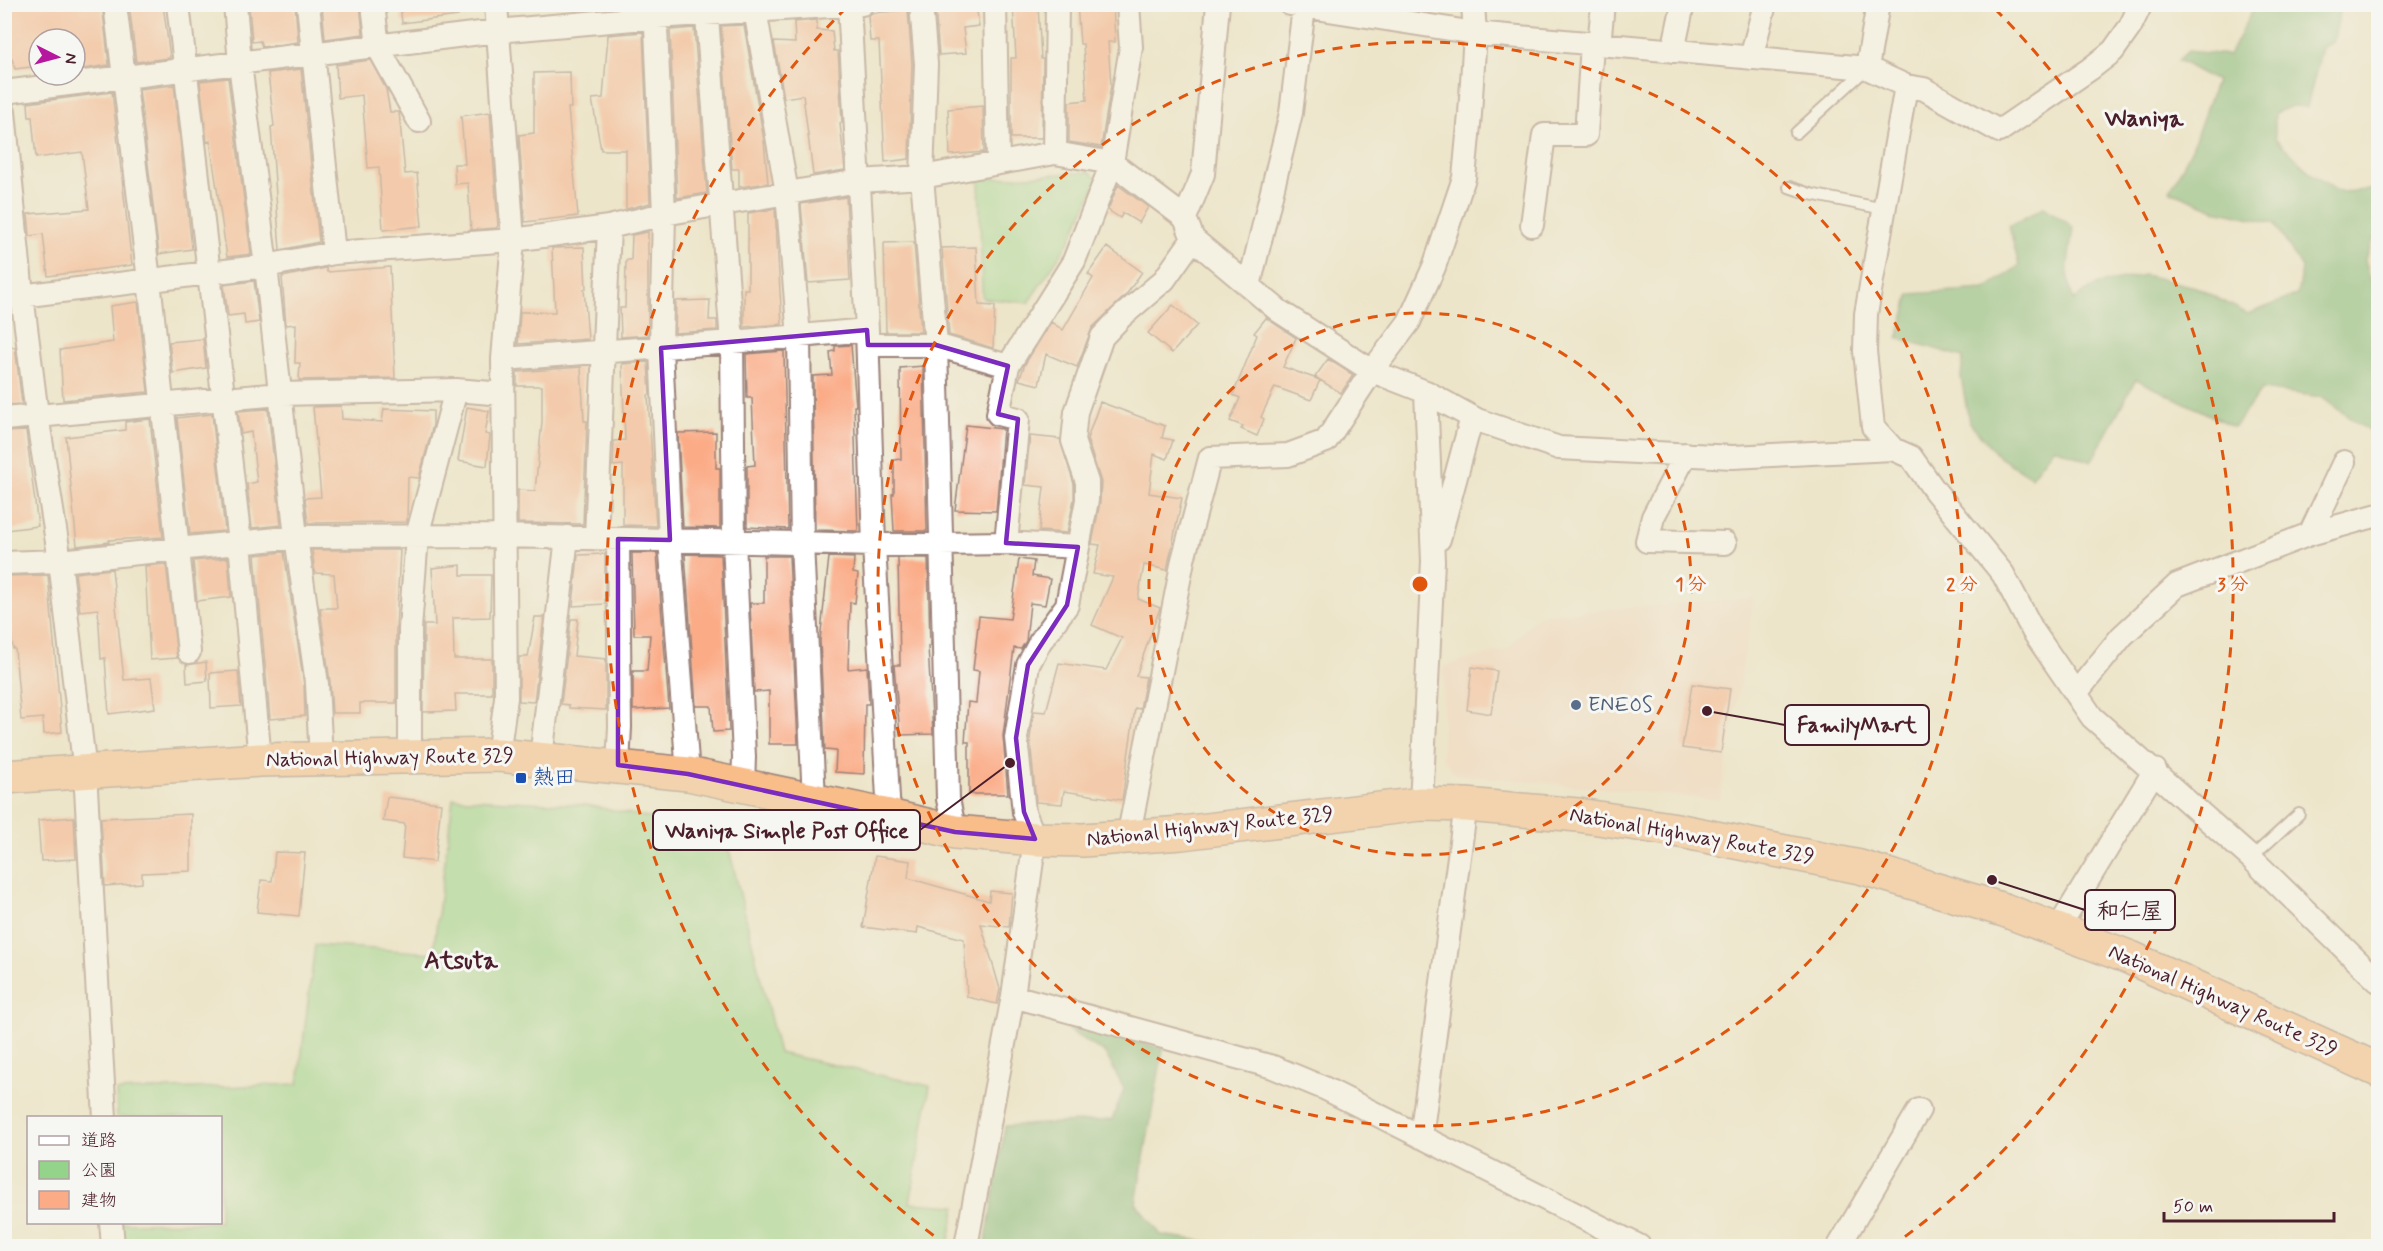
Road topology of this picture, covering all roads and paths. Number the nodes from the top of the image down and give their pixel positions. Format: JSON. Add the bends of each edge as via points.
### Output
{"nodes":[{"id":1,"x":115,"y":4,"type":"edge"},
{"id":2,"x":178,"y":4,"type":"edge"},
{"id":3,"x":235,"y":4,"type":"edge"},
{"id":4,"x":308,"y":4,"type":"edge"},
{"id":5,"x":373,"y":4,"type":"edge"},
{"id":6,"x":496,"y":4,"type":"edge"},
{"id":7,"x":921,"y":4,"type":"edge"},
{"id":8,"x":995,"y":4,"type":"edge"},
{"id":9,"x":1058,"y":4,"type":"edge"},
{"id":10,"x":1128,"y":4,"type":"edge"},
{"id":11,"x":1218,"y":4,"type":"edge"},
{"id":12,"x":1473,"y":4,"type":"edge"},
{"id":13,"x":1603,"y":4,"type":"edge"},
{"id":14,"x":1683,"y":4,"type":"edge"},
{"id":15,"x":1765,"y":4,"type":"edge"},
{"id":16,"x":1878,"y":4,"type":"edge"},
{"id":17,"x":2141,"y":4,"type":"edge"},
{"id":18,"x":853,"y":5,"type":"edge"},
{"id":19,"x":1297,"y":6,"type":"edge"},
{"id":20,"x":754,"y":8,"type":"edge"},
{"id":21,"x":1331,"y":8,"type":"edge"},
{"id":22,"x":707,"y":9,"type":"edge"},
{"id":23,"x":655,"y":11,"type":"edge"},
{"id":24,"x":1399,"y":13,"type":"edge"},
{"id":25,"x":497,"y":32,"type":"junction"},
{"id":26,"x":1474,"y":33,"type":"junction"},
{"id":27,"x":1596,"y":44,"type":"junction"},
{"id":28,"x":378,"y":46,"type":"junction"},
{"id":29,"x":1673,"y":51,"type":"junction"},
{"id":30,"x":313,"y":55,"type":"junction"},
{"id":31,"x":1751,"y":58,"type":"junction"},
{"id":32,"x":240,"y":64,"type":"junction"},
{"id":33,"x":1867,"y":68,"type":"junction"},
{"id":34,"x":185,"y":70,"type":"junction"},
{"id":35,"x":124,"y":78,"type":"junction"},
{"id":36,"x":1906,"y":86,"type":"junction"},
{"id":37,"x":4,"y":92,"type":"edge"},
{"id":38,"x":4,"y":112,"type":"edge"},
{"id":39,"x":419,"y":121,"type":"dead end"},
{"id":40,"x":1796,"y":133,"type":"dead end"},
{"id":41,"x":1054,"y":153,"type":"junction"},
{"id":42,"x":998,"y":163,"type":"junction"},
{"id":43,"x":1112,"y":163,"type":"junction"},
{"id":44,"x":922,"y":177,"type":"junction"},
{"id":45,"x":859,"y":181,"type":"junction"},
{"id":46,"x":1789,"y":187,"type":"dead end"},
{"id":47,"x":787,"y":193,"type":"junction"},
{"id":48,"x":722,"y":204,"type":"junction"},
{"id":49,"x":1884,"y":209,"type":"junction"},
{"id":50,"x":664,"y":214,"type":"junction"},
{"id":51,"x":1185,"y":218,"type":"junction"},
{"id":52,"x":1532,"y":225,"type":"dead end"},
{"id":53,"x":609,"y":227,"type":"junction"},
{"id":54,"x":1193,"y":239,"type":"junction"},
{"id":55,"x":513,"y":240,"type":"junction"},
{"id":56,"x":334,"y":253,"type":"junction"},
{"id":57,"x":266,"y":266,"type":"junction"},
{"id":58,"x":209,"y":273,"type":"junction"},
{"id":59,"x":148,"y":280,"type":"junction"},
{"id":60,"x":1249,"y":286,"type":"junction"},
{"id":61,"x":13,"y":296,"type":"edge"},
{"id":62,"x":799,"y":337,"type":"junction"},
{"id":63,"x":868,"y":337,"type":"junction"},
{"id":64,"x":732,"y":342,"type":"junction"},
{"id":65,"x":936,"y":345,"type":"junction"},
{"id":66,"x":661,"y":348,"type":"junction"},
{"id":67,"x":605,"y":352,"type":"junction"},
{"id":68,"x":503,"y":359,"type":"junction"},
{"id":69,"x":1008,"y":366,"type":"junction"},
{"id":70,"x":1372,"y":371,"type":"junction"},
{"id":71,"x":456,"y":390,"type":"junction"},
{"id":72,"x":1426,"y":392,"type":"junction"},
{"id":73,"x":280,"y":394,"type":"junction"},
{"id":74,"x":503,"y":394,"type":"junction"},
{"id":75,"x":223,"y":399,"type":"junction"},
{"id":76,"x":162,"y":404,"type":"junction"},
{"id":77,"x":37,"y":415,"type":"junction"},
{"id":78,"x":1472,"y":417,"type":"junction"},
{"id":79,"x":4,"y":419,"type":"edge"},
{"id":80,"x":1893,"y":449,"type":"junction"},
{"id":81,"x":1686,"y":454,"type":"junction"},
{"id":82,"x":2344,"y":462,"type":"dead end"},
{"id":83,"x":2379,"y":514,"type":"edge"},
{"id":84,"x":2310,"y":534,"type":"junction"},
{"id":85,"x":417,"y":536,"type":"junction"},
{"id":86,"x":504,"y":536,"type":"junction"},
{"id":87,"x":296,"y":537,"type":"junction"},
{"id":88,"x":567,"y":537,"type":"junction"},
{"id":89,"x":607,"y":538,"type":"junction"},
{"id":90,"x":670,"y":540,"type":"junction"},
{"id":91,"x":734,"y":542,"type":"junction"},
{"id":92,"x":240,"y":543,"type":"junction"},
{"id":93,"x":802,"y":543,"type":"junction"},
{"id":94,"x":941,"y":543,"type":"junction"},
{"id":95,"x":1006,"y":543,"type":"junction"},
{"id":96,"x":1725,"y":543,"type":"dead end"},
{"id":97,"x":874,"y":545,"type":"junction"},
{"id":98,"x":1078,"y":547,"type":"junction"},
{"id":99,"x":178,"y":549,"type":"junction"},
{"id":100,"x":60,"y":561,"type":"junction"},
{"id":101,"x":1433,"y":561,"type":"junction"},
{"id":102,"x":4,"y":563,"type":"edge"},
{"id":103,"x":189,"y":652,"type":"dead end"},
{"id":104,"x":2076,"y":693,"type":"junction"},
{"id":105,"x":498,"y":755,"type":"junction"},
{"id":106,"x":410,"y":756,"type":"junction"},
{"id":107,"x":541,"y":758,"type":"junction"},
{"id":108,"x":321,"y":759,"type":"junction"},
{"id":109,"x":260,"y":760,"type":"junction"},
{"id":110,"x":618,"y":765,"type":"junction"},
{"id":111,"x":2155,"y":770,"type":"junction"},
{"id":112,"x":86,"y":772,"type":"junction"},
{"id":113,"x":688,"y":774,"type":"junction"},
{"id":114,"x":4,"y":777,"type":"edge"},
{"id":115,"x":743,"y":785,"type":"junction"},
{"id":116,"x":814,"y":800,"type":"junction"},
{"id":117,"x":1421,"y":804,"type":"junction"},
{"id":118,"x":1466,"y":805,"type":"junction"},
{"id":119,"x":2299,"y":814,"type":"dead end"},
{"id":120,"x":889,"y":816,"type":"junction"},
{"id":121,"x":955,"y":832,"type":"junction"},
{"id":122,"x":1128,"y":838,"type":"junction"},
{"id":123,"x":1035,"y":839,"type":"junction"},
{"id":124,"x":2251,"y":858,"type":"junction"},
{"id":125,"x":2058,"y":929,"type":"junction"},
{"id":126,"x":2379,"y":981,"type":"edge"},
{"id":127,"x":1013,"y":996,"type":"junction"},
{"id":128,"x":2379,"y":1071,"type":"edge"},
{"id":129,"x":1919,"y":1110,"type":"dead end"},
{"id":130,"x":105,"y":1116,"type":"edge"},
{"id":131,"x":1421,"y":1137,"type":"junction"},
{"id":132,"x":111,"y":1224,"type":"edge"},
{"id":133,"x":113,"y":1246,"type":"edge"},
{"id":134,"x":966,"y":1246,"type":"edge"},
{"id":135,"x":1639,"y":1246,"type":"edge"},
{"id":136,"x":1839,"y":1246,"type":"edge"}],
"edges":[{"from":1,"to":35,"type":"street"},
{"from":2,"to":34,"type":"street"},
{"from":3,"to":32,"type":"street"},
{"from":4,"to":30,"type":"street"},
{"from":5,"to":28,"type":"street"},
{"from":6,"to":25,"type":"street"},
{"from":7,"to":44,"type":"street","via":[[926,64]]},
{"from":8,"to":42,"type":"street"},
{"from":9,"to":41,"type":"street"},
{"from":10,"to":43,"type":"street","via":[[1131,47]]},
{"from":11,"to":51,"type":"street","via":[[1203,174]]},
{"from":12,"to":26,"type":"street"},
{"from":13,"to":27,"type":"street"},
{"from":14,"to":29,"type":"street"},
{"from":15,"to":31,"type":"street"},
{"from":16,"to":33,"type":"street"},
{"from":17,"to":36,"type":"street","via":[[2113,51],[1999,130],[1924,89]]},
{"from":18,"to":20,"type":"street"},
{"from":18,"to":45,"type":"street"},
{"from":19,"to":21,"type":"street"},
{"from":19,"to":60,"type":"street","via":[[1291,113]]},
{"from":20,"to":22,"type":"street"},
{"from":20,"to":47,"type":"street"},
{"from":21,"to":24,"type":"street"},
{"from":22,"to":23,"type":"street"},
{"from":22,"to":48,"type":"street"},
{"from":23,"to":25,"type":"street"},
{"from":23,"to":50,"type":"street"},
{"from":24,"to":26,"type":"street"},
{"from":25,"to":28,"type":"street"},
{"from":25,"to":55,"type":"street"},
{"from":26,"to":27,"type":"street"},
{"from":26,"to":70,"type":"street","via":[[1464,178],[1434,267],[1409,322]]},
{"from":27,"to":29,"type":"street"},
{"from":27,"to":52,"type":"street","via":[[1586,135],[1544,135]]},
{"from":28,"to":30,"type":"street"},
{"from":28,"to":39,"type":"street"},
{"from":29,"to":31,"type":"street"},
{"from":30,"to":32,"type":"street"},
{"from":30,"to":56,"type":"street"},
{"from":31,"to":33,"type":"street"},
{"from":32,"to":34,"type":"street"},
{"from":32,"to":57,"type":"street"},
{"from":33,"to":36,"type":"street"},
{"from":33,"to":40,"type":"lane"},
{"from":34,"to":35,"type":"street"},
{"from":34,"to":58,"type":"street"},
{"from":35,"to":37,"type":"street"},
{"from":35,"to":59,"type":"street"},
{"from":36,"to":49,"type":"street"},
{"from":38,"to":61,"type":"street"},
{"from":41,"to":42,"type":"street"},
{"from":41,"to":43,"type":"street"},
{"from":42,"to":44,"type":"street"},
{"from":43,"to":51,"type":"street"},
{"from":43,"to":69,"type":"street","via":[[1074,261]]},
{"from":44,"to":45,"type":"street"},
{"from":44,"to":65,"type":"street"},
{"from":45,"to":47,"type":"street"},
{"from":45,"to":63,"type":"street"},
{"from":46,"to":49,"type":"lane"},
{"from":47,"to":48,"type":"street"},
{"from":47,"to":62,"type":"street"},
{"from":48,"to":50,"type":"street"},
{"from":48,"to":64,"type":"street"},
{"from":49,"to":80,"type":"street","via":[[1866,314],[1865,351],[1874,427]]},
{"from":50,"to":53,"type":"street"},
{"from":50,"to":66,"type":"street"},
{"from":51,"to":54,"type":"street"},
{"from":53,"to":55,"type":"street"},
{"from":53,"to":67,"type":"street"},
{"from":54,"to":60,"type":"street"},
{"from":54,"to":98,"type":"street","via":[[1164,280],[1102,337],[1076,412],[1073,441],[1087,482]]},
{"from":55,"to":56,"type":"street"},
{"from":55,"to":68,"type":"street"},
{"from":56,"to":57,"type":"street"},
{"from":57,"to":58,"type":"street"},
{"from":57,"to":73,"type":"street"},
{"from":58,"to":59,"type":"street"},
{"from":58,"to":75,"type":"street"},
{"from":59,"to":61,"type":"street"},
{"from":59,"to":76,"type":"street"},
{"from":60,"to":70,"type":"street","via":[[1279,311]]},
{"from":61,"to":77,"type":"street"},
{"from":62,"to":63,"type":"street"},
{"from":62,"to":64,"type":"street"},
{"from":62,"to":93,"type":"street"},
{"from":63,"to":65,"type":"street"},
{"from":63,"to":97,"type":"street"},
{"from":64,"to":66,"type":"street"},
{"from":64,"to":91,"type":"street"},
{"from":65,"to":69,"type":"street"},
{"from":65,"to":94,"type":"street"},
{"from":66,"to":67,"type":"street"},
{"from":66,"to":90,"type":"street"},
{"from":67,"to":68,"type":"street"},
{"from":67,"to":89,"type":"street"},
{"from":68,"to":74,"type":"street"},
{"from":69,"to":95,"type":"street","via":[[998,414],[1018,419]]},
{"from":70,"to":72,"type":"street"},
{"from":70,"to":122,"type":"street","via":[[1326,441],[1288,455],[1210,458],[1183,560]]},
{"from":71,"to":73,"type":"street"},
{"from":71,"to":74,"type":"street"},
{"from":71,"to":85,"type":"street"},
{"from":72,"to":78,"type":"street"},
{"from":72,"to":101,"type":"street"},
{"from":73,"to":75,"type":"street"},
{"from":73,"to":87,"type":"street"},
{"from":74,"to":86,"type":"street"},
{"from":75,"to":76,"type":"street"},
{"from":75,"to":92,"type":"street"},
{"from":76,"to":77,"type":"street"},
{"from":76,"to":99,"type":"street"},
{"from":77,"to":79,"type":"street"},
{"from":77,"to":100,"type":"street"},
{"from":78,"to":81,"type":"street","via":[[1558,448]]},
{"from":78,"to":101,"type":"street"},
{"from":80,"to":81,"type":"street","via":[[1733,457]]},
{"from":80,"to":104,"type":"street","via":[[1911,456],[2003,574],[2033,631]]},
{"from":81,"to":96,"type":"street","via":[[1653,517],[1647,541]]},
{"from":82,"to":84,"type":"street"},
{"from":83,"to":84,"type":"street"},
{"from":84,"to":104,"type":"street","via":[[2177,585],[2122,636]]},
{"from":85,"to":86,"type":"street"},
{"from":85,"to":87,"type":"street"},
{"from":85,"to":106,"type":"street","via":[[410,628]]},
{"from":86,"to":88,"type":"street"},
{"from":86,"to":105,"type":"street","via":[[506,698]]},
{"from":87,"to":92,"type":"street"},
{"from":87,"to":108,"type":"street","via":[[317,684]]},
{"from":88,"to":89,"type":"street"},
{"from":88,"to":107,"type":"street"},
{"from":89,"to":90,"type":"street"},
{"from":89,"to":110,"type":"street","via":[[620,727]]},
{"from":90,"to":91,"type":"street"},
{"from":90,"to":113,"type":"street"},
{"from":91,"to":93,"type":"street"},
{"from":91,"to":115,"type":"street"},
{"from":92,"to":99,"type":"street"},
{"from":92,"to":109,"type":"street"},
{"from":93,"to":97,"type":"street"},
{"from":93,"to":116,"type":"street"},
{"from":94,"to":95,"type":"street"},
{"from":94,"to":97,"type":"street"},
{"from":94,"to":121,"type":"street","via":[[948,799]]},
{"from":95,"to":98,"type":"street"},
{"from":97,"to":120,"type":"street"},
{"from":98,"to":123,"type":"street","via":[[1067,605],[1028,665],[1016,738],[1024,812]]},
{"from":99,"to":100,"type":"street"},
{"from":99,"to":103,"type":"street"},
{"from":100,"to":102,"type":"street"},
{"from":100,"to":112,"type":"street"},
{"from":101,"to":117,"type":"street"},
{"from":104,"to":111,"type":"street","via":[[2092,717]]},
{"from":105,"to":106,"type":"highway","name":"National Highway Route 329"},
{"from":105,"to":107,"type":"highway","name":"National Highway Route 329"},
{"from":106,"to":108,"type":"highway","name":"National Highway Route 329"},
{"from":107,"to":110,"type":"highway","name":"National Highway Route 329"},
{"from":108,"to":109,"type":"highway","name":"National Highway Route 329"},
{"from":109,"to":112,"type":"highway","name":"National Highway Route 329"},
{"from":110,"to":113,"type":"highway","name":"National Highway Route 329"},
{"from":111,"to":124,"type":"street"},
{"from":111,"to":125,"type":"street"},
{"from":112,"to":114,"type":"highway","name":"National Highway Route 329"},
{"from":112,"to":130,"type":"street"},
{"from":113,"to":115,"type":"highway","name":"National Highway Route 329"},
{"from":115,"to":116,"type":"highway","name":"National Highway Route 329"},
{"from":116,"to":120,"type":"highway","name":"National Highway Route 329"},
{"from":117,"to":118,"type":"highway","name":"National Highway Route 329"},
{"from":117,"to":122,"type":"highway","name":"National Highway Route 329"},
{"from":118,"to":125,"type":"highway","name":"National Highway Route 329","via":[[1578,815],[1766,847],[1860,867]]},
{"from":118,"to":131,"type":"street"},
{"from":119,"to":124,"type":"lane"},
{"from":120,"to":121,"type":"highway","name":"National Highway Route 329"},
{"from":121,"to":123,"type":"highway","name":"National Highway Route 329"},
{"from":122,"to":123,"type":"highway","name":"National Highway Route 329"},
{"from":123,"to":127,"type":"street"},
{"from":124,"to":126,"type":"street"},
{"from":125,"to":128,"type":"highway","name":"National Highway Route 329","via":[[2131,958]]},
{"from":127,"to":131,"type":"street","via":[[1273,1067]]},
{"from":127,"to":134,"type":"street"},
{"from":129,"to":136,"type":"street"},
{"from":131,"to":135,"type":"street"},
{"from":132,"to":133,"type":"street"}]}
